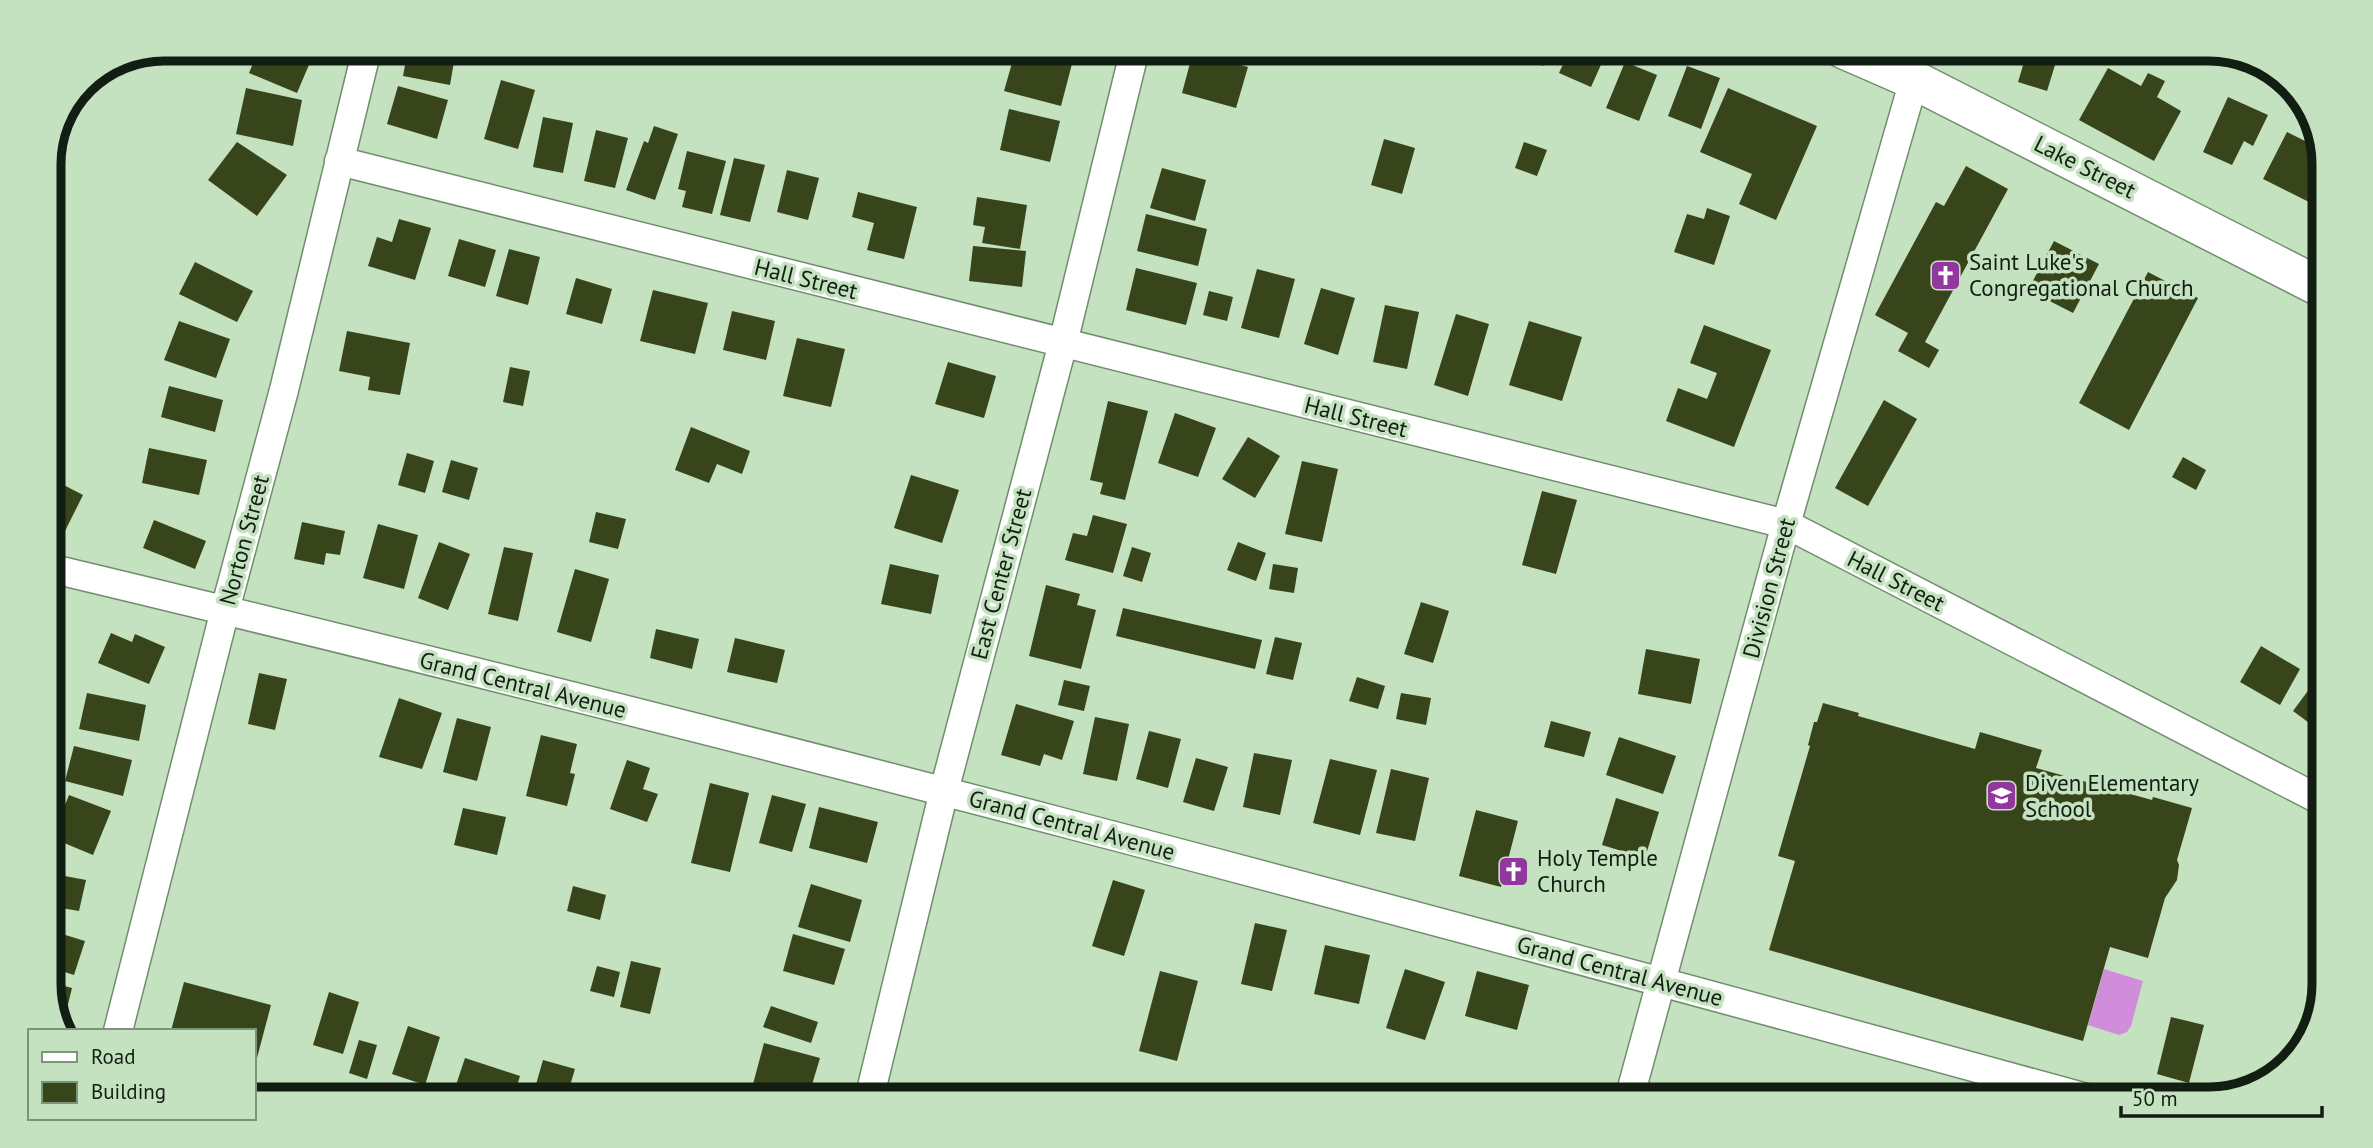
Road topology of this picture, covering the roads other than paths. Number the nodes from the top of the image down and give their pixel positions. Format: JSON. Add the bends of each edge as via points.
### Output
{"nodes":[{"id":1,"x":364,"y":61,"type":"edge"},
{"id":2,"x":1132,"y":61,"type":"edge"},
{"id":3,"x":1870,"y":61,"type":"edge"},
{"id":4,"x":1914,"y":80,"type":"junction"},
{"id":5,"x":339,"y":161,"type":"junction"},
{"id":6,"x":2312,"y":283,"type":"edge"},
{"id":7,"x":1063,"y":343,"type":"junction"},
{"id":8,"x":1786,"y":524,"type":"junction"},
{"id":9,"x":61,"y":571,"type":"edge"},
{"id":10,"x":225,"y":610,"type":"junction"},
{"id":11,"x":944,"y":791,"type":"junction"},
{"id":12,"x":2312,"y":796,"type":"edge"},
{"id":13,"x":1662,"y":982,"type":"junction"},
{"id":14,"x":119,"y":1029,"type":"edge"},
{"id":15,"x":872,"y":1087,"type":"edge"},
{"id":16,"x":1632,"y":1087,"type":"edge"},
{"id":17,"x":2046,"y":1087,"type":"edge"}],
"edges":[{"from":1,"to":5,"type":"street","name":"Norton Street"},
{"from":2,"to":7,"type":"street","name":"East Center Street"},
{"from":3,"to":4,"type":"main road","name":"Lake Street"},
{"from":4,"to":6,"type":"main road","name":"Lake Street"},
{"from":4,"to":8,"type":"street","name":"Division Street"},
{"from":5,"to":7,"type":"street","name":"Hall Street"},
{"from":5,"to":10,"type":"street","name":"Norton Street"},
{"from":7,"to":8,"type":"street","name":"Hall Street"},
{"from":7,"to":11,"type":"street","name":"East Center Street"},
{"from":8,"to":12,"type":"street","name":"Hall Street"},
{"from":8,"to":13,"type":"street","name":"Division Street"},
{"from":9,"to":10,"type":"street","name":"Grand Central Avenue"},
{"from":10,"to":11,"type":"street","name":"Grand Central Avenue"},
{"from":10,"to":14,"type":"street","name":"Norton Street"},
{"from":11,"to":13,"type":"street","name":"Grand Central Avenue"},
{"from":11,"to":15,"type":"street","name":"East Center Street"},
{"from":13,"to":16,"type":"street","name":"Division Street"},
{"from":13,"to":17,"type":"street","name":"Grand Central Avenue"}]}
